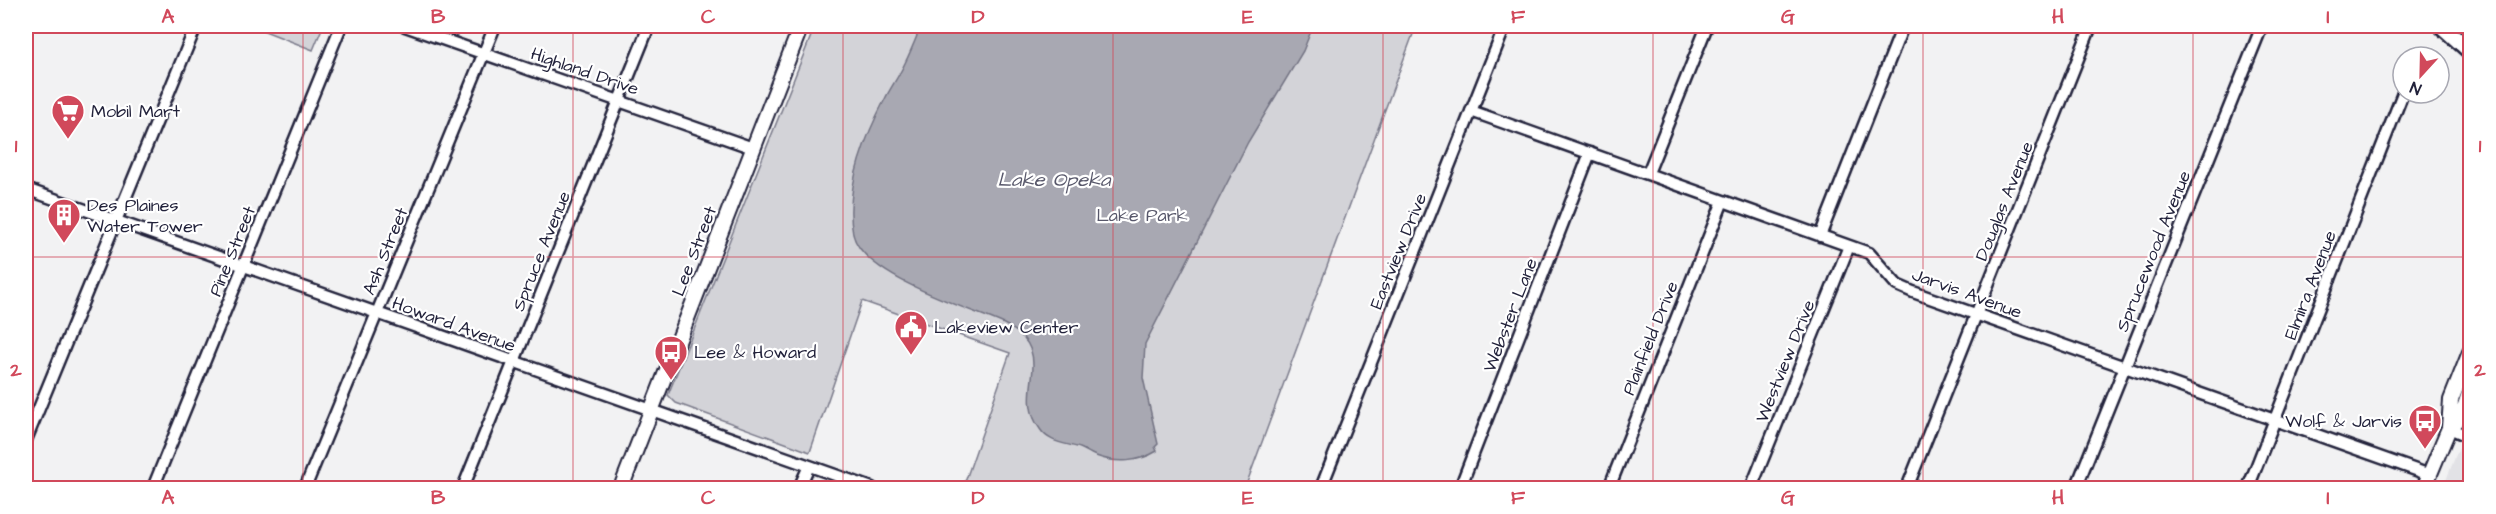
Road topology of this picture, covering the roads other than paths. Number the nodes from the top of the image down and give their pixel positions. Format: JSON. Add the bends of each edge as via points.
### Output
{"nodes":[{"id":1,"x":196,"y":26,"type":"edge"},
{"id":2,"x":341,"y":26,"type":"edge"},
{"id":3,"x":405,"y":26,"type":"edge"},
{"id":4,"x":495,"y":26,"type":"edge"},
{"id":5,"x":649,"y":26,"type":"edge"},
{"id":6,"x":801,"y":26,"type":"edge"},
{"id":7,"x":1505,"y":26,"type":"edge"},
{"id":8,"x":1707,"y":26,"type":"edge"},
{"id":9,"x":1903,"y":26,"type":"edge"},
{"id":10,"x":2091,"y":26,"type":"edge"},
{"id":11,"x":2262,"y":26,"type":"edge"},
{"id":12,"x":2442,"y":26,"type":"edge"},
{"id":13,"x":2470,"y":51,"type":"edge"},
{"id":14,"x":484,"y":53,"type":"junction"},
{"id":15,"x":619,"y":101,"type":"junction"},
{"id":16,"x":2398,"y":105,"type":"edge"},
{"id":17,"x":1471,"y":111,"type":"junction"},
{"id":18,"x":753,"y":148,"type":"junction"},
{"id":19,"x":1590,"y":153,"type":"junction"},
{"id":20,"x":1648,"y":173,"type":"junction"},
{"id":21,"x":26,"y":189,"type":"edge"},
{"id":22,"x":1723,"y":201,"type":"junction"},
{"id":23,"x":116,"y":221,"type":"junction"},
{"id":24,"x":1820,"y":236,"type":"junction"},
{"id":25,"x":1849,"y":246,"type":"junction"},
{"id":26,"x":243,"y":266,"type":"junction"},
{"id":27,"x":377,"y":314,"type":"junction"},
{"id":28,"x":1977,"y":315,"type":"junction"},
{"id":29,"x":2470,"y":352,"type":"edge"},
{"id":30,"x":514,"y":363,"type":"junction"},
{"id":31,"x":2124,"y":366,"type":"junction"},
{"id":32,"x":2470,"y":391,"type":"edge"},
{"id":33,"x":651,"y":411,"type":"junction"},
{"id":34,"x":2275,"y":420,"type":"junction"},
{"id":35,"x":2449,"y":428,"type":"junction"},
{"id":36,"x":2470,"y":436,"type":"edge"},
{"id":37,"x":26,"y":440,"type":"edge"},
{"id":38,"x":809,"y":466,"type":"junction"},
{"id":39,"x":2427,"y":482,"type":"edge"},
{"id":40,"x":153,"y":489,"type":"edge"},
{"id":41,"x":306,"y":489,"type":"edge"},
{"id":42,"x":463,"y":489,"type":"edge"},
{"id":43,"x":621,"y":489,"type":"edge"},
{"id":44,"x":799,"y":489,"type":"edge"},
{"id":45,"x":872,"y":489,"type":"edge"},
{"id":46,"x":1321,"y":489,"type":"edge"},
{"id":47,"x":1460,"y":489,"type":"edge"},
{"id":48,"x":1609,"y":489,"type":"edge"},
{"id":49,"x":1751,"y":489,"type":"edge"},
{"id":50,"x":1907,"y":489,"type":"edge"},
{"id":51,"x":2076,"y":489,"type":"edge"},
{"id":52,"x":2248,"y":489,"type":"edge"}],
"edges":[{"from":1,"to":23,"type":"street"},
{"from":2,"to":26,"type":"street","name":"Pine Street"},
{"from":3,"to":14,"type":"street","name":"Highland Drive"},
{"from":4,"to":14,"type":"street","name":"Ash Street"},
{"from":5,"to":15,"type":"street","name":"Spruce Avenue"},
{"from":6,"to":18,"type":"main road","name":"Lee Street"},
{"from":7,"to":17,"type":"street","name":"Eastview Drive"},
{"from":8,"to":20,"type":"street"},
{"from":9,"to":24,"type":"street"},
{"from":10,"to":28,"type":"street","name":"Douglas Avenue"},
{"from":11,"to":31,"type":"street","name":"Sprucewood Avenue"},
{"from":12,"to":13,"type":"highway"},
{"from":14,"to":15,"type":"street","name":"Highland Drive"},
{"from":14,"to":27,"type":"street","name":"Ash Street"},
{"from":15,"to":18,"type":"street","name":"Highland Drive"},
{"from":15,"to":30,"type":"street","name":"Spruce Avenue"},
{"from":16,"to":34,"type":"street","name":"Elmira Avenue"},
{"from":17,"to":19,"type":"street","name":"Jarvis Avenue"},
{"from":17,"to":46,"type":"street","name":"Eastview Drive"},
{"from":18,"to":33,"type":"main road","name":"Lee Street"},
{"from":19,"to":20,"type":"street","name":"Jarvis Avenue"},
{"from":19,"to":47,"type":"street","name":"Webster Lane"},
{"from":20,"to":22,"type":"street","name":"Jarvis Avenue"},
{"from":21,"to":23,"type":"street","name":"Howard Avenue"},
{"from":22,"to":24,"type":"street","name":"Jarvis Avenue"},
{"from":22,"to":48,"type":"street","name":"Plainfield Drive"},
{"from":23,"to":26,"type":"street","name":"Howard Avenue"},
{"from":23,"to":37,"type":"street"},
{"from":24,"to":25,"type":"street","name":"Jarvis Avenue"},
{"from":25,"to":28,"type":"street","name":"Jarvis Avenue","via":[[1869,253],[1897,285]]},
{"from":25,"to":49,"type":"street","name":"Westview Drive"},
{"from":26,"to":27,"type":"street","name":"Howard Avenue"},
{"from":26,"to":40,"type":"street","name":"Pine Street"},
{"from":27,"to":30,"type":"street","name":"Howard Avenue"},
{"from":27,"to":41,"type":"street","name":"Ash Street"},
{"from":28,"to":31,"type":"street","name":"Jarvis Avenue"},
{"from":28,"to":50,"type":"street","name":"Douglas Avenue"},
{"from":29,"to":35,"type":"main road","via":[[2451,400]]},
{"from":30,"to":33,"type":"street","name":"Howard Avenue"},
{"from":30,"to":42,"type":"street","name":"Spruce Avenue"},
{"from":31,"to":34,"type":"street","name":"Jarvis Avenue"},
{"from":31,"to":51,"type":"street","name":"Sprucewood Avenue"},
{"from":32,"to":35,"type":"main road","via":[[2462,414]]},
{"from":33,"to":38,"type":"street","name":"Howard Avenue"},
{"from":33,"to":43,"type":"main road","name":"Lee Street"},
{"from":34,"to":39,"type":"street","name":"Jarvis Avenue"},
{"from":34,"to":52,"type":"street","name":"Elmira Avenue"},
{"from":35,"to":36,"type":"street"},
{"from":35,"to":39,"type":"main road"},
{"from":38,"to":44,"type":"street"},
{"from":38,"to":45,"type":"street","name":"Howard Avenue"}]}
